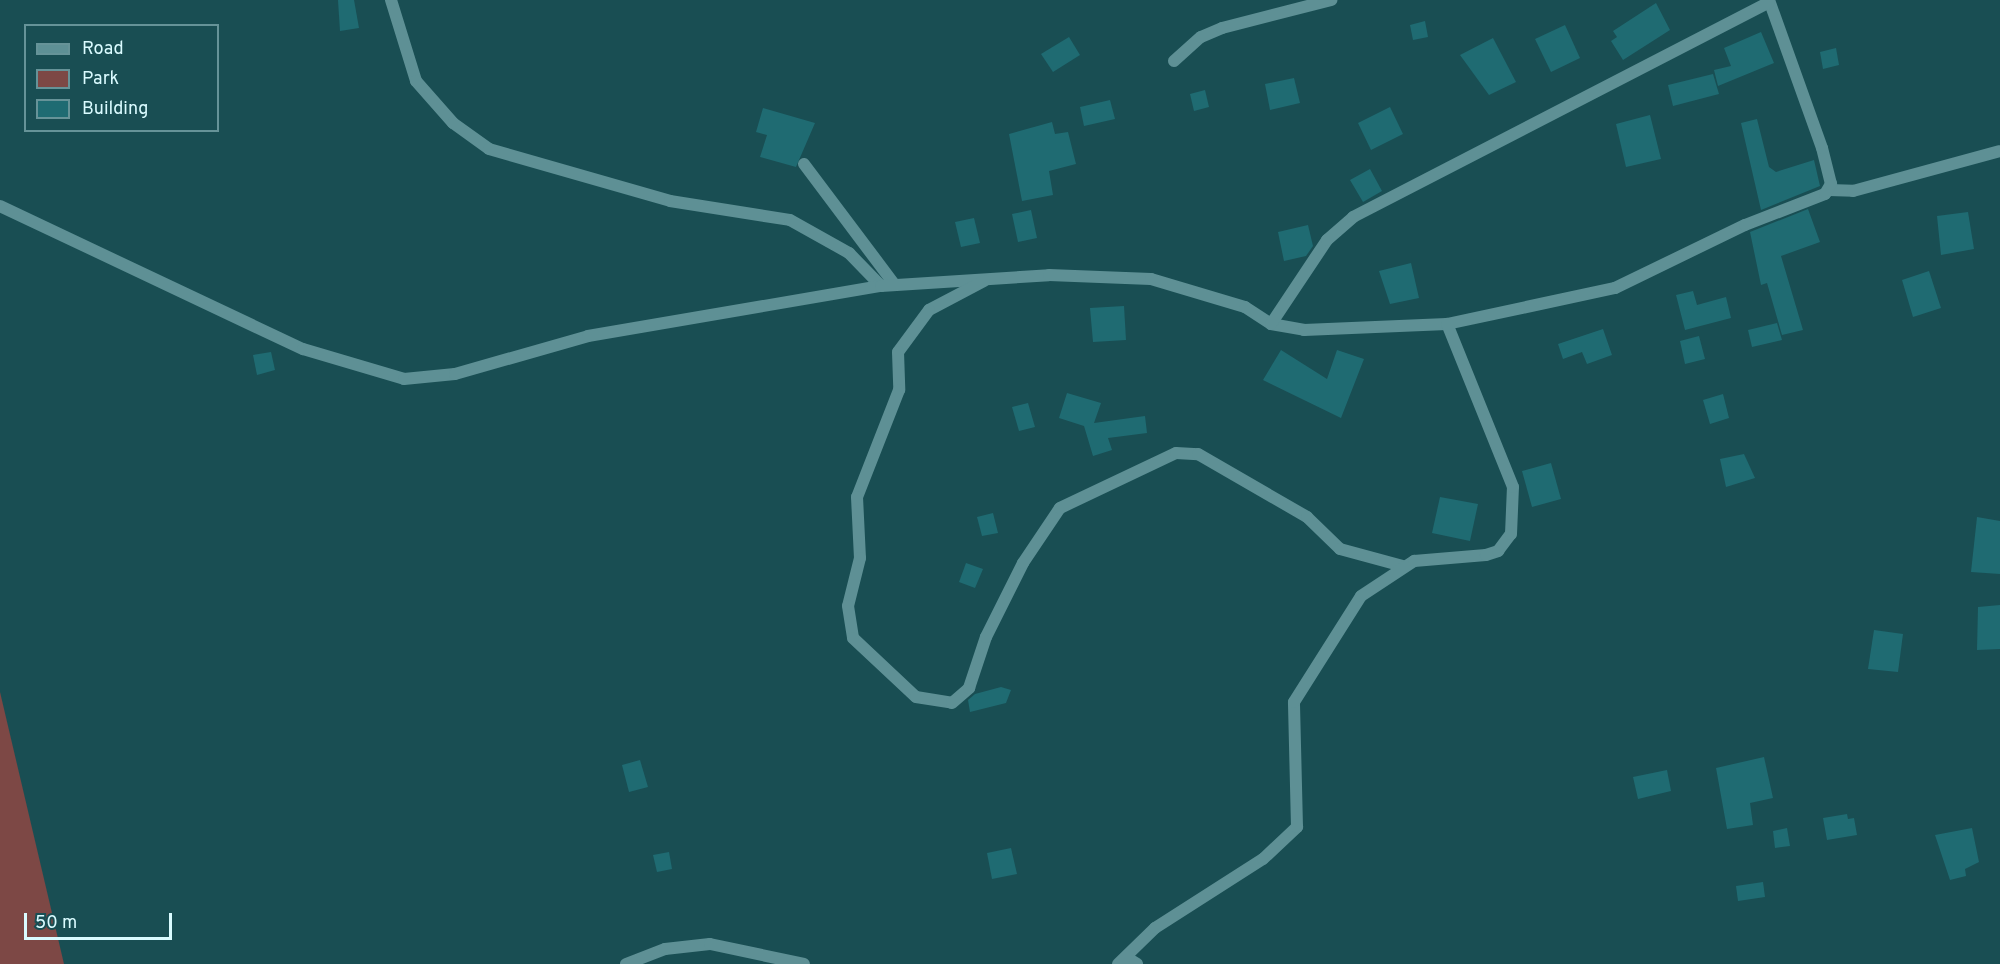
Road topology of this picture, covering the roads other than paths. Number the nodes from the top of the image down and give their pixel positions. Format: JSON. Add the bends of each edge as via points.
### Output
{"nodes":[{"id":1,"x":391,"y":0,"type":"edge"},
{"id":2,"x":1331,"y":0,"type":"edge"},
{"id":3,"x":1769,"y":1,"type":"edge"},
{"id":4,"x":1174,"y":61,"type":"dead end"},
{"id":5,"x":2000,"y":151,"type":"edge"},
{"id":6,"x":804,"y":164,"type":"dead end"},
{"id":7,"x":1828,"y":190,"type":"junction"},
{"id":8,"x":0,"y":206,"type":"edge"},
{"id":9,"x":985,"y":280,"type":"junction"},
{"id":10,"x":895,"y":285,"type":"junction"},
{"id":11,"x":881,"y":286,"type":"junction"},
{"id":12,"x":1271,"y":324,"type":"junction"},
{"id":13,"x":1447,"y":324,"type":"junction"},
{"id":14,"x":1403,"y":566,"type":"junction"},
{"id":15,"x":1122,"y":961,"type":"edge"},
{"id":16,"x":626,"y":964,"type":"edge"},
{"id":17,"x":804,"y":964,"type":"edge"},
{"id":18,"x":1137,"y":964,"type":"edge"}],
"edges":[{"from":1,"to":11,"type":"street","via":[[416,81],[471,138],[507,156],[670,201],[790,220],[849,253]]},
{"from":2,"to":4,"type":"street","via":[[1222,28],[1201,37]]},
{"from":3,"to":7,"type":"street","via":[[1822,148]]},
{"from":3,"to":12,"type":"street","via":[[1353,217],[1328,240]]},
{"from":5,"to":7,"type":"street","via":[[1853,191]]},
{"from":6,"to":10,"type":"street"},
{"from":7,"to":13,"type":"street","via":[[1615,288]]},
{"from":8,"to":11,"type":"street","via":[[303,349],[404,380],[455,374],[588,336]]},
{"from":9,"to":10,"type":"street"},
{"from":9,"to":12,"type":"street","via":[[1049,275],[1151,279],[1245,307]]},
{"from":9,"to":14,"type":"street","via":[[928,310],[898,352],[898,393],[857,497],[860,558],[848,606],[853,638],[916,697],[952,703],[969,688],[986,637],[1023,562],[1060,508],[1176,453],[1198,454],[1307,517],[1340,549]]},
{"from":10,"to":11,"type":"street"},
{"from":12,"to":13,"type":"street","via":[[1331,332]]},
{"from":13,"to":14,"type":"street","via":[[1510,477],[1515,520],[1498,551],[1434,555]]},
{"from":14,"to":15,"type":"street","via":[[1361,596],[1294,702],[1297,827],[1263,860],[1155,928]]},
{"from":15,"to":18,"type":"street"},
{"from":16,"to":17,"type":"street","via":[[665,949],[710,944]]}]}
